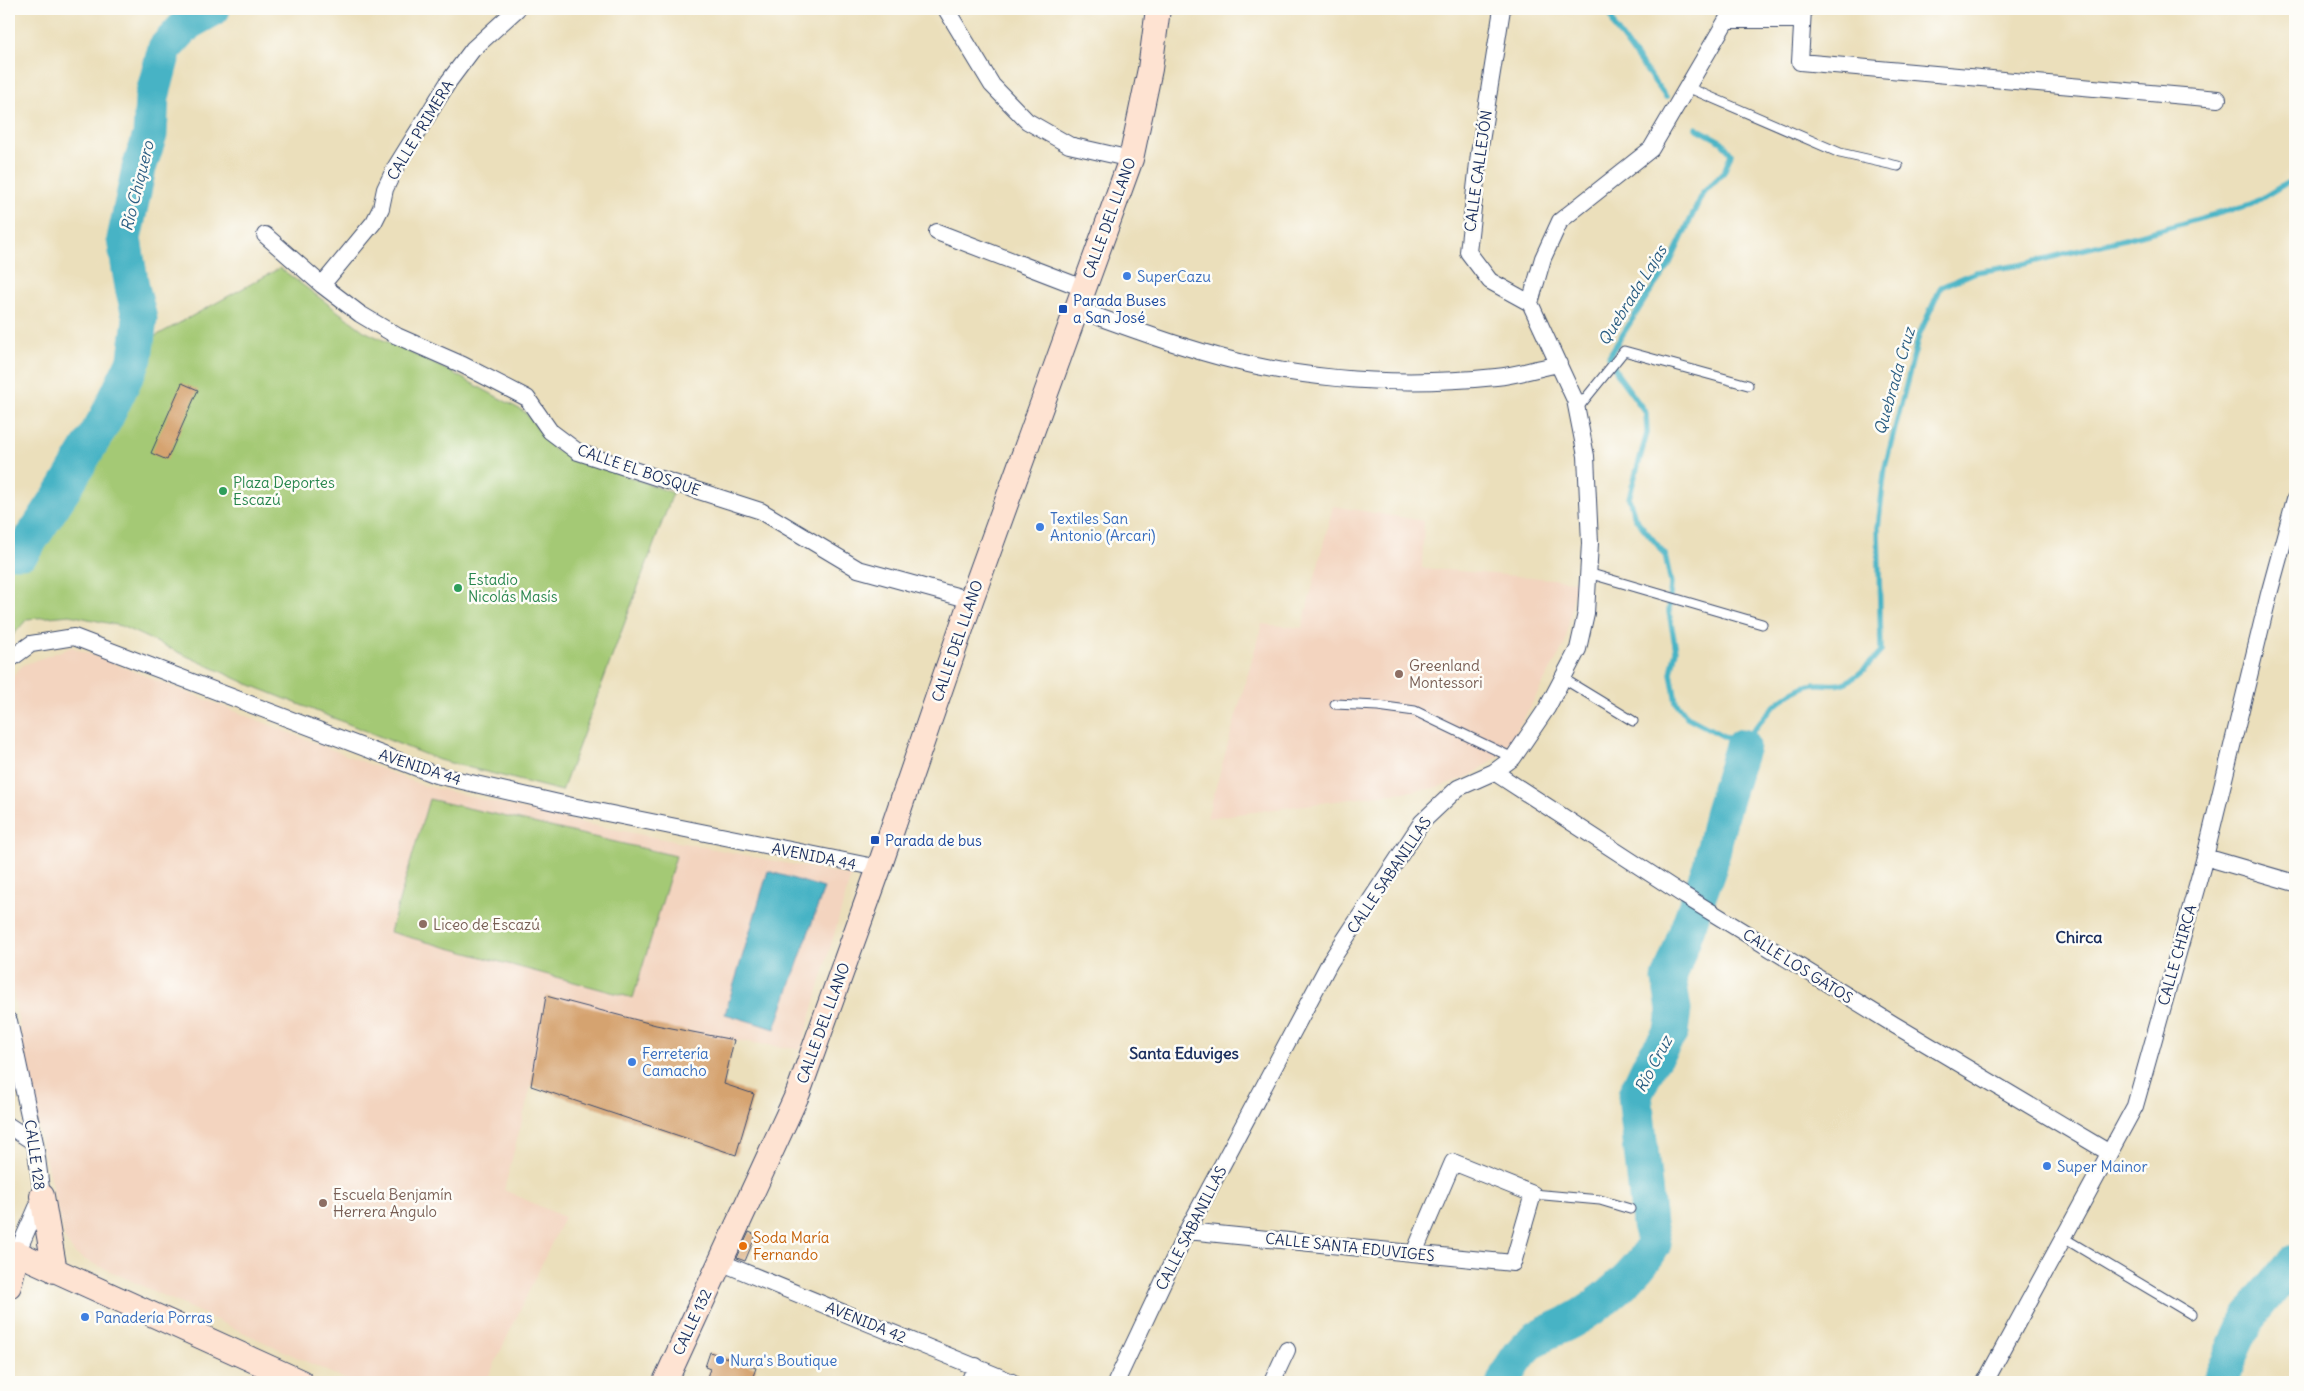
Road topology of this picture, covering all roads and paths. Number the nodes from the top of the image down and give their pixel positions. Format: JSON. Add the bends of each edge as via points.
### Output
{"nodes":[{"id":1,"x":516,"y":9,"type":"edge"},
{"id":2,"x":946,"y":9,"type":"edge"},
{"id":3,"x":1158,"y":9,"type":"edge"},
{"id":4,"x":1502,"y":9,"type":"edge"},
{"id":5,"x":1730,"y":14,"type":"edge"},
{"id":6,"x":1803,"y":14,"type":"edge"},
{"id":7,"x":1687,"y":87,"type":"junction"},
{"id":8,"x":2218,"y":99,"type":"dead end"},
{"id":9,"x":1130,"y":160,"type":"junction"},
{"id":10,"x":1898,"y":166,"type":"dead end"},
{"id":11,"x":937,"y":232,"type":"dead end"},
{"id":12,"x":265,"y":235,"type":"dead end"},
{"id":13,"x":322,"y":285,"type":"junction"},
{"id":14,"x":1080,"y":298,"type":"junction"},
{"id":15,"x":1530,"y":303,"type":"junction"},
{"id":16,"x":1559,"y":364,"type":"junction"},
{"id":17,"x":1748,"y":385,"type":"dead end"},
{"id":18,"x":1577,"y":409,"type":"junction"},
{"id":19,"x":2295,"y":500,"type":"edge"},
{"id":20,"x":1588,"y":574,"type":"junction"},
{"id":21,"x":970,"y":600,"type":"junction"},
{"id":22,"x":1762,"y":624,"type":"dead end"},
{"id":23,"x":9,"y":660,"type":"edge"},
{"id":24,"x":1564,"y":678,"type":"junction"},
{"id":25,"x":1335,"y":704,"type":"dead end"},
{"id":26,"x":1633,"y":721,"type":"dead end"},
{"id":27,"x":1513,"y":758,"type":"junction"},
{"id":28,"x":1494,"y":772,"type":"junction"},
{"id":29,"x":2205,"y":857,"type":"junction"},
{"id":30,"x":879,"y":868,"type":"junction"},
{"id":31,"x":2295,"y":883,"type":"edge"},
{"id":32,"x":9,"y":1021,"type":"edge"},
{"id":33,"x":9,"y":1126,"type":"edge"},
{"id":34,"x":35,"y":1143,"type":"junction"},
{"id":35,"x":2108,"y":1152,"type":"junction"},
{"id":36,"x":1533,"y":1194,"type":"junction"},
{"id":37,"x":42,"y":1196,"type":"junction"},
{"id":38,"x":1630,"y":1209,"type":"dead end"},
{"id":39,"x":1186,"y":1231,"type":"junction"},
{"id":40,"x":2062,"y":1237,"type":"junction"},
{"id":41,"x":13,"y":1252,"type":"edge"},
{"id":42,"x":1414,"y":1253,"type":"junction"},
{"id":43,"x":720,"y":1262,"type":"junction"},
{"id":44,"x":55,"y":1270,"type":"junction"},
{"id":45,"x":9,"y":1286,"type":"edge"},
{"id":46,"x":2192,"y":1314,"type":"dead end"},
{"id":47,"x":1287,"y":1350,"type":"dead end"},
{"id":48,"x":976,"y":1366,"type":"junction"},
{"id":49,"x":301,"y":1382,"type":"edge"},
{"id":50,"x":665,"y":1382,"type":"edge"},
{"id":51,"x":969,"y":1382,"type":"edge"},
{"id":52,"x":1012,"y":1382,"type":"edge"},
{"id":53,"x":1116,"y":1382,"type":"edge"},
{"id":54,"x":1272,"y":1382,"type":"edge"},
{"id":55,"x":1985,"y":1382,"type":"edge"}],
"edges":[{"from":1,"to":13,"type":"street","name":"CALLE PRIMERA","via":[[473,49],[449,81],[395,168],[374,222]]},
{"from":2,"to":9,"type":"street","via":[[992,85],[1027,121],[1069,145]]},
{"from":3,"to":9,"type":"main road","name":"CALLE DEL LLANO","via":[[1150,69]]},
{"from":4,"to":15,"type":"street","name":"CALLE CALLEJÓN","via":[[1479,154],[1468,252],[1490,281]]},
{"from":5,"to":6,"type":"street"},
{"from":5,"to":7,"type":"street"},
{"from":6,"to":8,"type":"street","via":[[1800,62]]},
{"from":7,"to":10,"type":"lane","via":[[1840,153]]},
{"from":7,"to":15,"type":"street","via":[[1651,149],[1560,221],[1543,258]]},
{"from":9,"to":14,"type":"main road","name":"CALLE DEL LLANO"},
{"from":11,"to":14,"type":"street"},
{"from":12,"to":13,"type":"street","name":"CALLE EL BOSQUE"},
{"from":13,"to":21,"type":"street","name":"CALLE EL BOSQUE","via":[[360,314],[397,336],[527,398],[550,431],[578,452],[761,511],[858,569]]},
{"from":14,"to":16,"type":"street","via":[[1176,344],[1248,364],[1329,376],[1398,382],[1497,377]]},
{"from":14,"to":21,"type":"main road","name":"CALLE DEL LLANO"},
{"from":15,"to":16,"type":"street","name":"CALLE SABANILLAS"},
{"from":16,"to":18,"type":"street","name":"CALLE SABANILLAS"},
{"from":17,"to":18,"type":"lane","via":[[1624,352]]},
{"from":18,"to":20,"type":"street","name":"CALLE SABANILLAS","via":[[1586,456],[1590,543]]},
{"from":19,"to":29,"type":"street","name":"CALLE CHIRCA"},
{"from":20,"to":22,"type":"lane"},
{"from":20,"to":24,"type":"street","name":"CALLE SABANILLAS","via":[[1586,613],[1578,649]]},
{"from":21,"to":30,"type":"main road","name":"CALLE DEL LLANO"},
{"from":23,"to":30,"type":"street","name":"AVENIDA 44","via":[[31,644],[74,637],[436,775]]},
{"from":24,"to":26,"type":"lane"},
{"from":24,"to":27,"type":"street","name":"CALLE SABANILLAS"},
{"from":25,"to":27,"type":"lane","via":[[1415,711]]},
{"from":27,"to":28,"type":"street","name":"CALLE SABANILLAS"},
{"from":28,"to":35,"type":"street","name":"CALLE LOS GATOS","via":[[1685,896]]},
{"from":28,"to":39,"type":"street","name":"CALLE SABANILLAS","via":[[1458,788],[1422,822],[1330,962]]},
{"from":29,"to":31,"type":"street"},
{"from":29,"to":35,"type":"street","name":"CALLE CHIRCA","via":[[2134,1106]]},
{"from":30,"to":43,"type":"main road","name":"CALLE DEL LLANO","via":[[798,1092]]},
{"from":32,"to":34,"type":"street","name":"CALLE 128"},
{"from":33,"to":34,"type":"street"},
{"from":34,"to":37,"type":"street","name":"CALLE 128"},
{"from":35,"to":40,"type":"street","name":"CALLE CHIRCA"},
{"from":36,"to":38,"type":"lane","via":[[1600,1200]]},
{"from":36,"to":42,"type":"street","name":"CALLE SANTA EDUVIGES","via":[[1513,1263]]},
{"from":36,"to":42,"type":"street","via":[[1453,1162]]},
{"from":37,"to":41,"type":"street","name":"CALLE 128"},
{"from":37,"to":44,"type":"main road"},
{"from":39,"to":42,"type":"street","name":"CALLE SANTA EDUVIGES"},
{"from":39,"to":53,"type":"street","name":"CALLE SABANILLAS"},
{"from":40,"to":46,"type":"lane"},
{"from":40,"to":55,"type":"street","name":"CALLE CHIRCA"},
{"from":41,"to":44,"type":"main road"},
{"from":41,"to":45,"type":"main road","name":"CALLE 128"},
{"from":43,"to":48,"type":"street","name":"AVENIDA 42"},
{"from":43,"to":50,"type":"main road","name":"CALLE 132"},
{"from":44,"to":49,"type":"main road"},
{"from":47,"to":54,"type":"street"},
{"from":48,"to":51,"type":"street"},
{"from":48,"to":52,"type":"street","name":"AVENIDA 42"}]}
